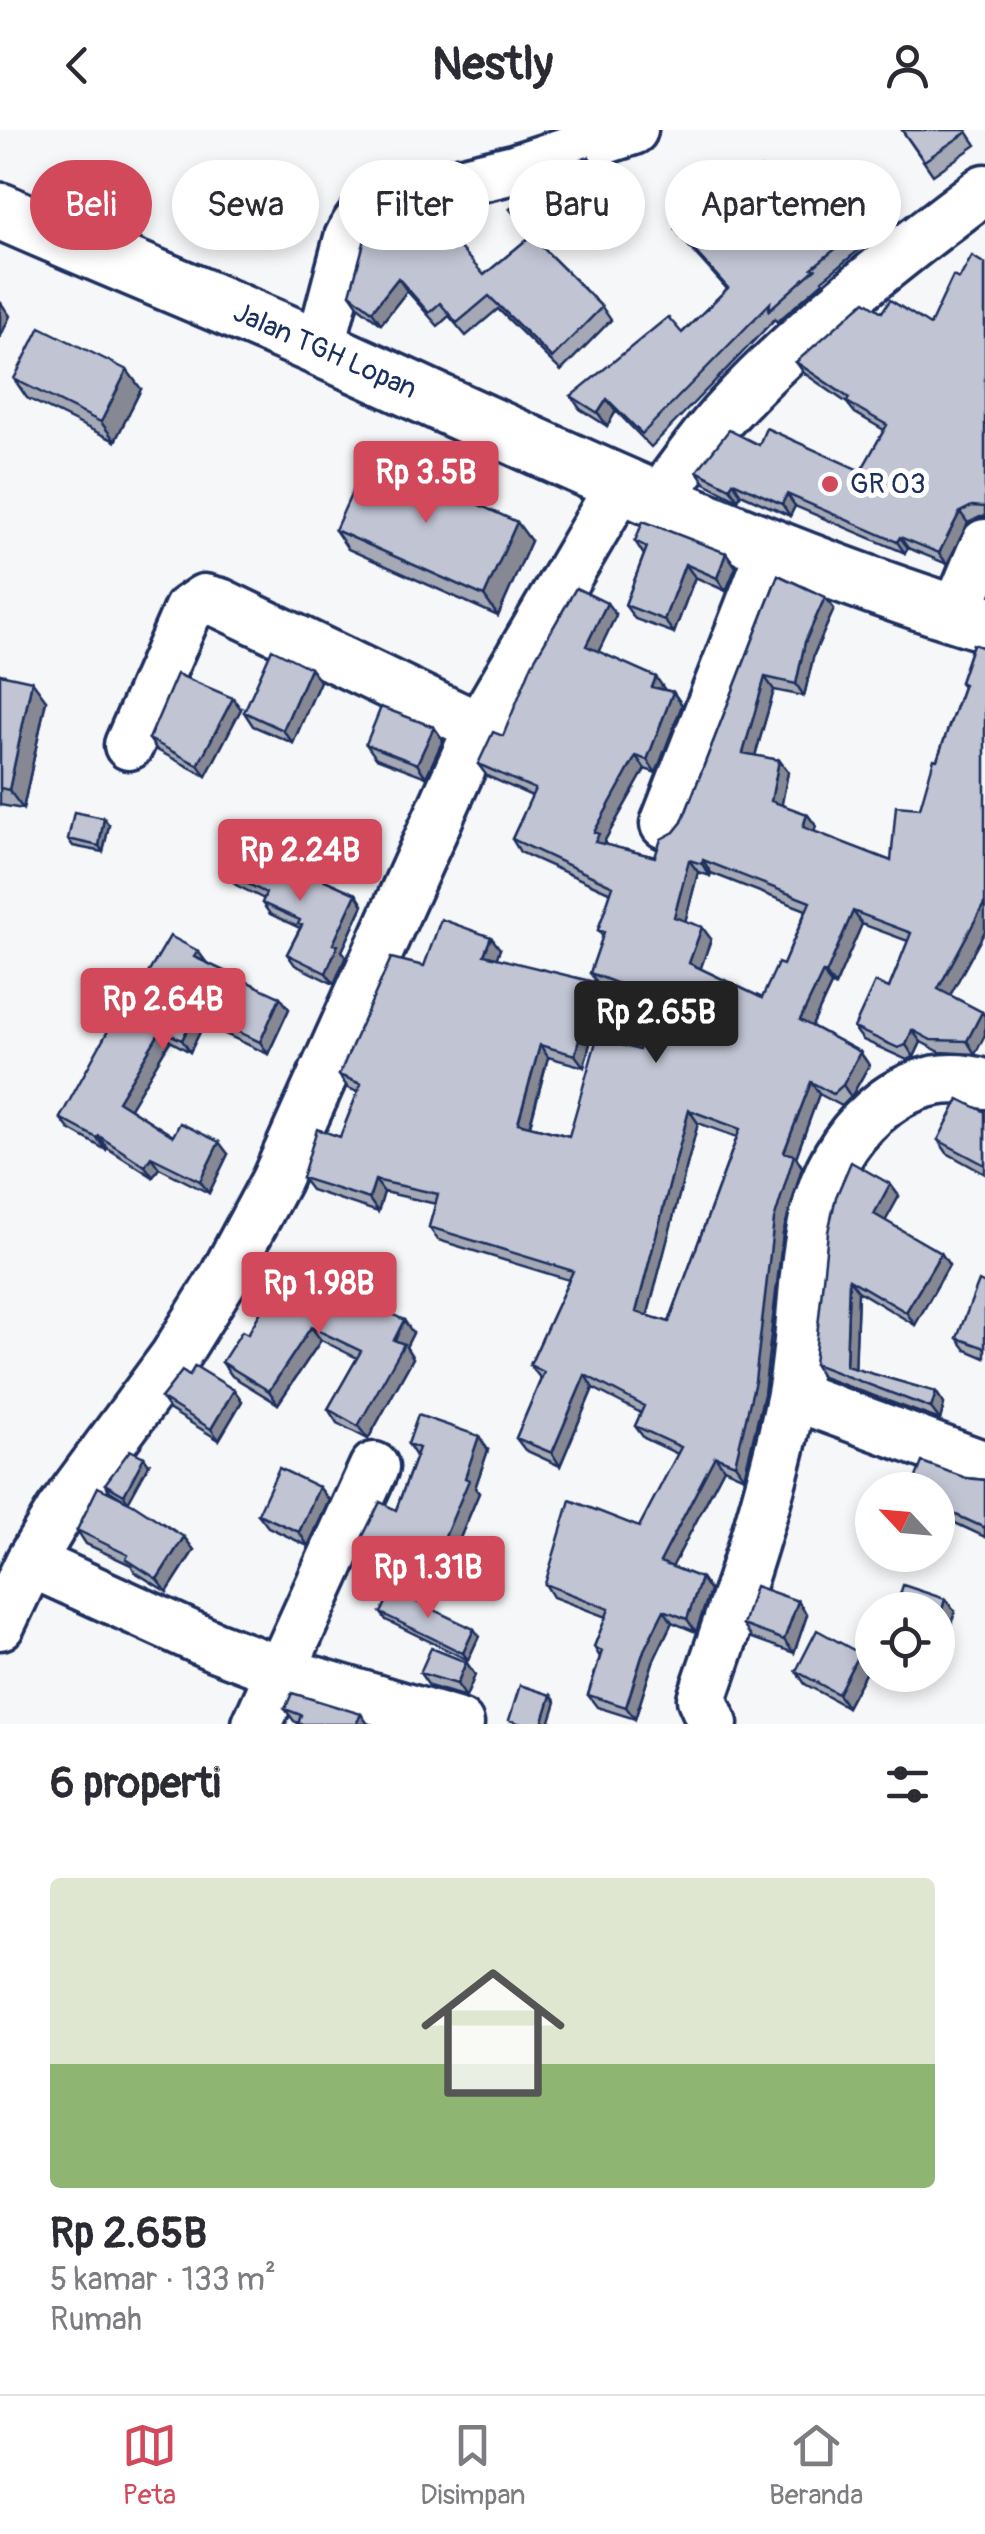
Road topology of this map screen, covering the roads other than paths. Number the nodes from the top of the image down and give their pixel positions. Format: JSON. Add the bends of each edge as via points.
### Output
{"nodes":[{"id":1,"x":634,"y":130,"type":"edge"},
{"id":2,"x":985,"y":189,"type":"edge"},
{"id":3,"x":0,"y":211,"type":"edge"},
{"id":4,"x":320,"y":348,"type":"junction"},
{"id":5,"x":639,"y":493,"type":"junction"},
{"id":6,"x":985,"y":544,"type":"edge"},
{"id":7,"x":772,"y":549,"type":"junction"},
{"id":8,"x":970,"y":619,"type":"edge"},
{"id":9,"x":479,"y":728,"type":"junction"},
{"id":10,"x":129,"y":746,"type":"dead end"},
{"id":11,"x":664,"y":824,"type":"dead end"},
{"id":12,"x":985,"y":1084,"type":"edge"},
{"id":13,"x":792,"y":1396,"type":"junction"},
{"id":14,"x":985,"y":1466,"type":"edge"},
{"id":15,"x":374,"y":1467,"type":"dead end"},
{"id":16,"x":30,"y":1562,"type":"junction"},
{"id":17,"x":0,"y":1625,"type":"edge"},
{"id":18,"x":280,"y":1671,"type":"junction"},
{"id":19,"x":257,"y":1724,"type":"edge"},
{"id":20,"x":459,"y":1724,"type":"edge"},
{"id":21,"x":713,"y":1724,"type":"edge"}],
"edges":[{"from":1,"to":4,"type":"street","via":[[373,206],[348,238]]},
{"from":2,"to":5,"type":"street","via":[[798,339]]},
{"from":3,"to":4,"type":"highway","name":"Jalan TGH Lopan"},
{"from":4,"to":5,"type":"highway","name":"Jalan TGH Lopan"},
{"from":5,"to":7,"type":"highway","name":"Jalan TGH Lopan"},
{"from":5,"to":9,"type":"street"},
{"from":6,"to":8,"type":"street"},
{"from":7,"to":8,"type":"highway","name":"Jalan TGH Lopan"},
{"from":7,"to":11,"type":"street"},
{"from":9,"to":10,"type":"street","via":[[204,600],[188,610]]},
{"from":9,"to":16,"type":"street","via":[[276,1180],[175,1356]]},
{"from":12,"to":13,"type":"street","via":[[941,1078],[908,1088],[860,1122],[841,1147],[815,1212]]},
{"from":13,"to":14,"type":"street"},
{"from":13,"to":21,"type":"street","via":[[746,1572],[702,1699]]},
{"from":15,"to":18,"type":"street"},
{"from":16,"to":17,"type":"street"},
{"from":16,"to":18,"type":"street"},
{"from":18,"to":19,"type":"street"},
{"from":18,"to":20,"type":"street"}]}
